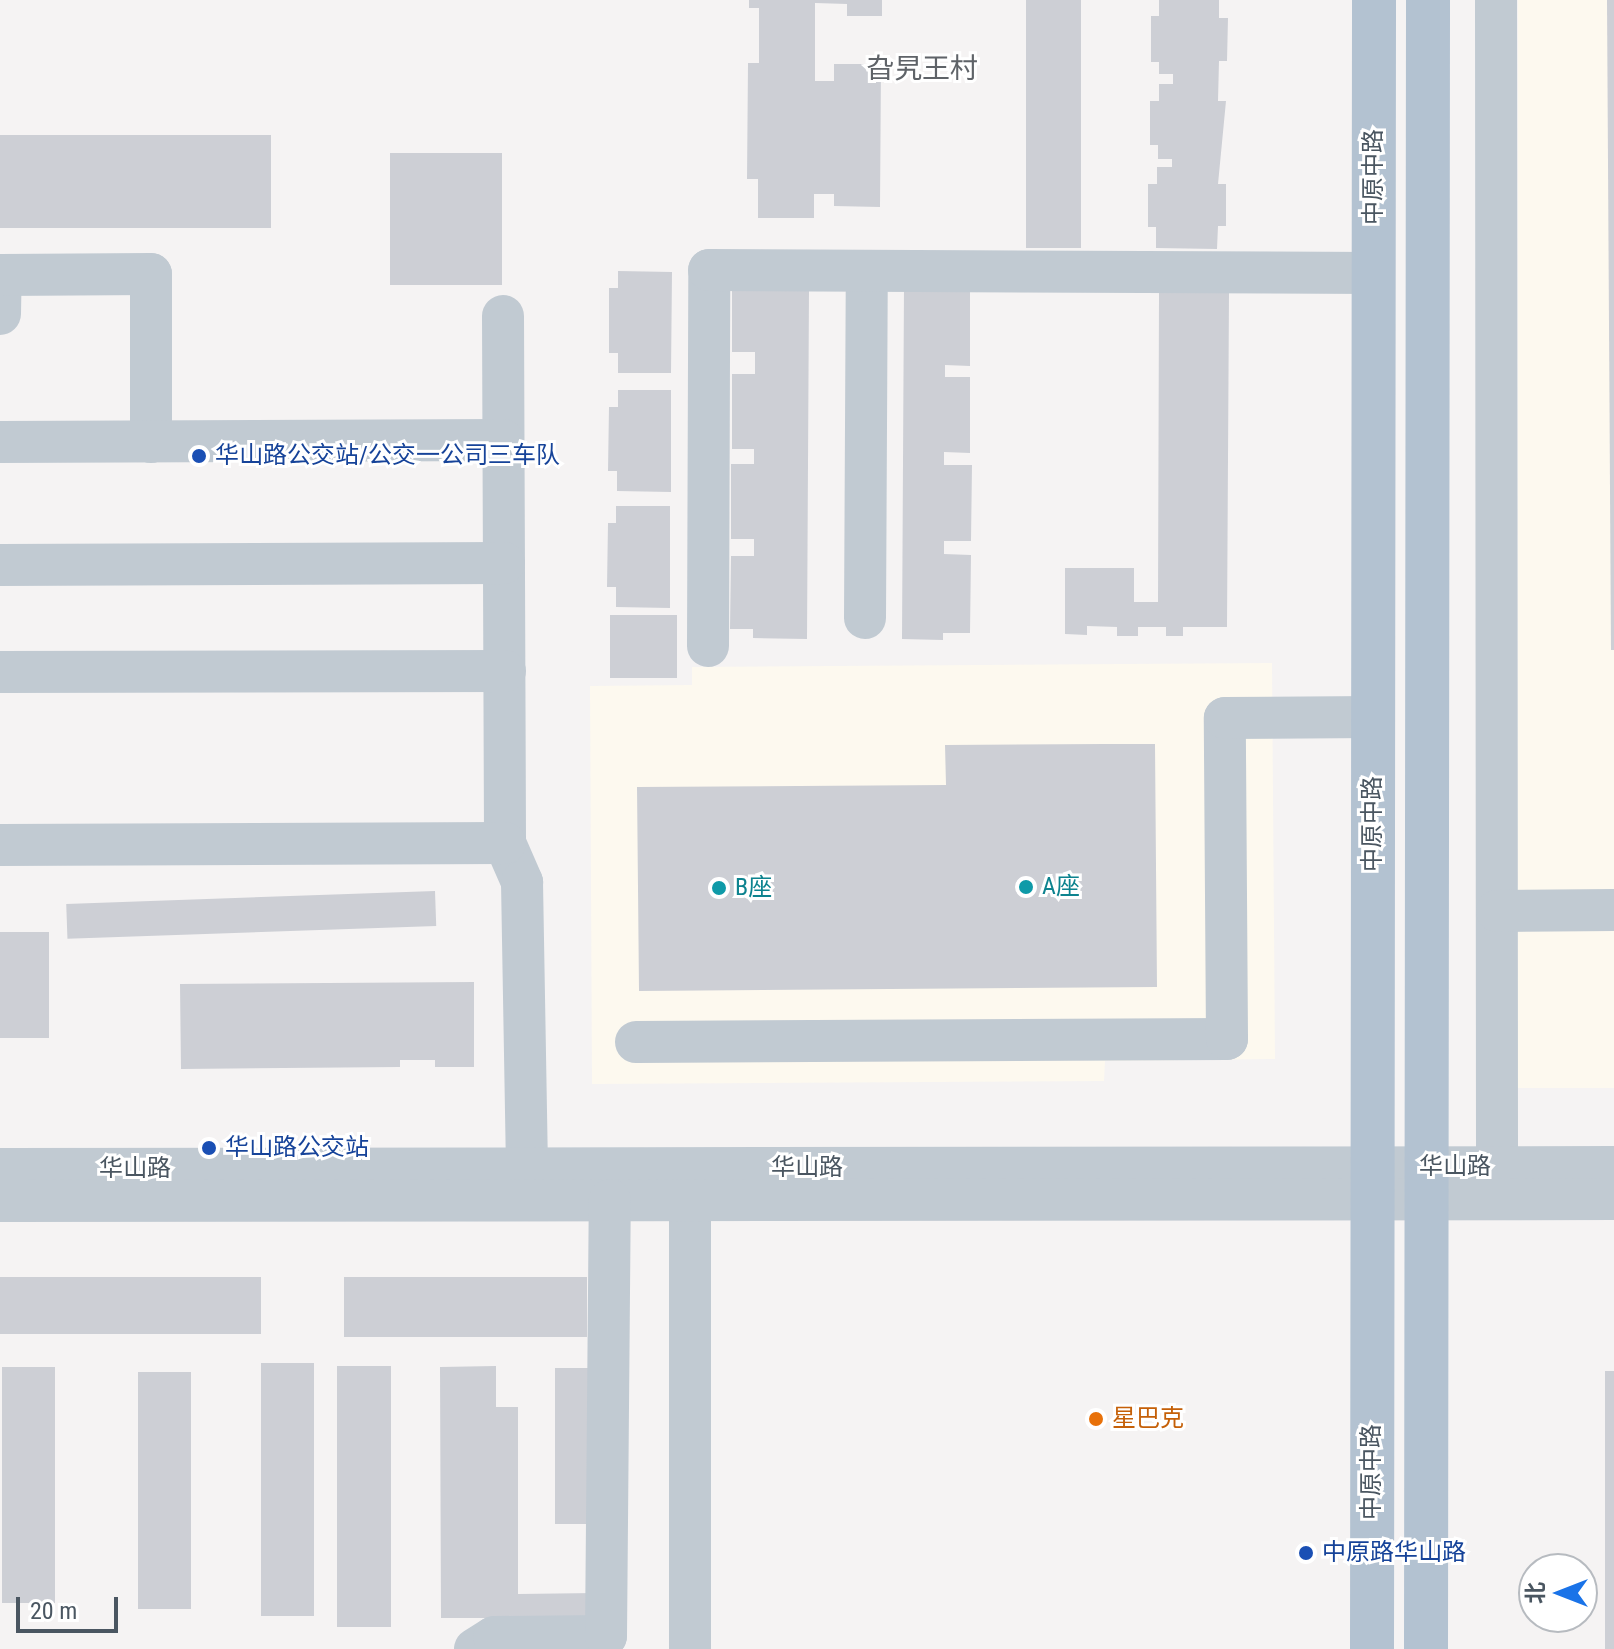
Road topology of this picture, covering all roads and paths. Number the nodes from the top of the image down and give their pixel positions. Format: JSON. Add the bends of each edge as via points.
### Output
{"nodes":[{"id":1,"x":1374,"y":0,"type":"edge"},
{"id":2,"x":1428,"y":0,"type":"edge"},
{"id":3,"x":1496,"y":0,"type":"edge"},
{"id":4,"x":867,"y":271,"type":"junction"},
{"id":5,"x":1374,"y":273,"type":"junction"},
{"id":6,"x":0,"y":314,"type":"edge"},
{"id":7,"x":503,"y":316,"type":"dead end"},
{"id":8,"x":503,"y":440,"type":"junction"},
{"id":9,"x":0,"y":442,"type":"edge"},
{"id":10,"x":151,"y":442,"type":"junction"},
{"id":11,"x":504,"y":563,"type":"junction"},
{"id":12,"x":0,"y":565,"type":"edge"},
{"id":13,"x":865,"y":618,"type":"dead end"},
{"id":14,"x":708,"y":646,"type":"dead end"},
{"id":15,"x":505,"y":671,"type":"junction"},
{"id":16,"x":0,"y":672,"type":"edge"},
{"id":17,"x":1373,"y":717,"type":"junction"},
{"id":18,"x":505,"y":843,"type":"junction"},
{"id":19,"x":0,"y":845,"type":"edge"},
{"id":20,"x":1614,"y":910,"type":"edge"},
{"id":21,"x":1497,"y":911,"type":"junction"},
{"id":22,"x":636,"y":1042,"type":"dead end"},
{"id":23,"x":1497,"y":1167,"type":"junction"},
{"id":24,"x":1614,"y":1167,"type":"edge"},
{"id":25,"x":0,"y":1169,"type":"edge"},
{"id":26,"x":527,"y":1169,"type":"junction"},
{"id":27,"x":1373,"y":1184,"type":"junction"},
{"id":28,"x":1427,"y":1184,"type":"junction"},
{"id":29,"x":1614,"y":1199,"type":"edge"},
{"id":30,"x":610,"y":1200,"type":"junction"},
{"id":31,"x":690,"y":1200,"type":"junction"},
{"id":32,"x":0,"y":1201,"type":"edge"},
{"id":33,"x":475,"y":1649,"type":"edge"},
{"id":34,"x":690,"y":1649,"type":"edge"},
{"id":35,"x":1372,"y":1649,"type":"edge"},
{"id":36,"x":1426,"y":1649,"type":"edge"}],
"edges":[{"from":1,"to":5,"type":"main road","name":"中原中路"},
{"from":2,"to":28,"type":"main road"},
{"from":3,"to":21,"type":"street"},
{"from":4,"to":5,"type":"street"},
{"from":4,"to":13,"type":"street"},
{"from":4,"to":14,"type":"street","via":[[709,270]]},
{"from":5,"to":17,"type":"main road","name":"中原中路"},
{"from":6,"to":10,"type":"street","via":[[1,275],[151,274]]},
{"from":7,"to":8,"type":"street"},
{"from":8,"to":10,"type":"street"},
{"from":8,"to":11,"type":"street"},
{"from":9,"to":10,"type":"street"},
{"from":11,"to":12,"type":"street"},
{"from":11,"to":15,"type":"street"},
{"from":15,"to":16,"type":"street"},
{"from":15,"to":18,"type":"street"},
{"from":17,"to":22,"type":"street","via":[[1225,718],[1227,1039]]},
{"from":17,"to":27,"type":"main road","name":"中原中路"},
{"from":18,"to":19,"type":"street"},
{"from":18,"to":26,"type":"street","via":[[522,882]]},
{"from":20,"to":21,"type":"street"},
{"from":21,"to":23,"type":"street"},
{"from":23,"to":24,"type":"street","name":"华山路"},
{"from":23,"to":28,"type":"street","name":"华山路"},
{"from":25,"to":26,"type":"street","name":"华山路"},
{"from":26,"to":27,"type":"street","name":"华山路"},
{"from":27,"to":28,"type":"street","name":"华山路"},
{"from":27,"to":31,"type":"street","name":"华山路"},
{"from":27,"to":35,"type":"main road","name":"中原中路"},
{"from":28,"to":29,"type":"street","name":"华山路"},
{"from":28,"to":36,"type":"main road"},
{"from":30,"to":31,"type":"street","name":"华山路"},
{"from":30,"to":32,"type":"street","name":"华山路"},
{"from":30,"to":33,"type":"street","via":[[606,1636],[494,1637]]},
{"from":31,"to":34,"type":"street"}]}
